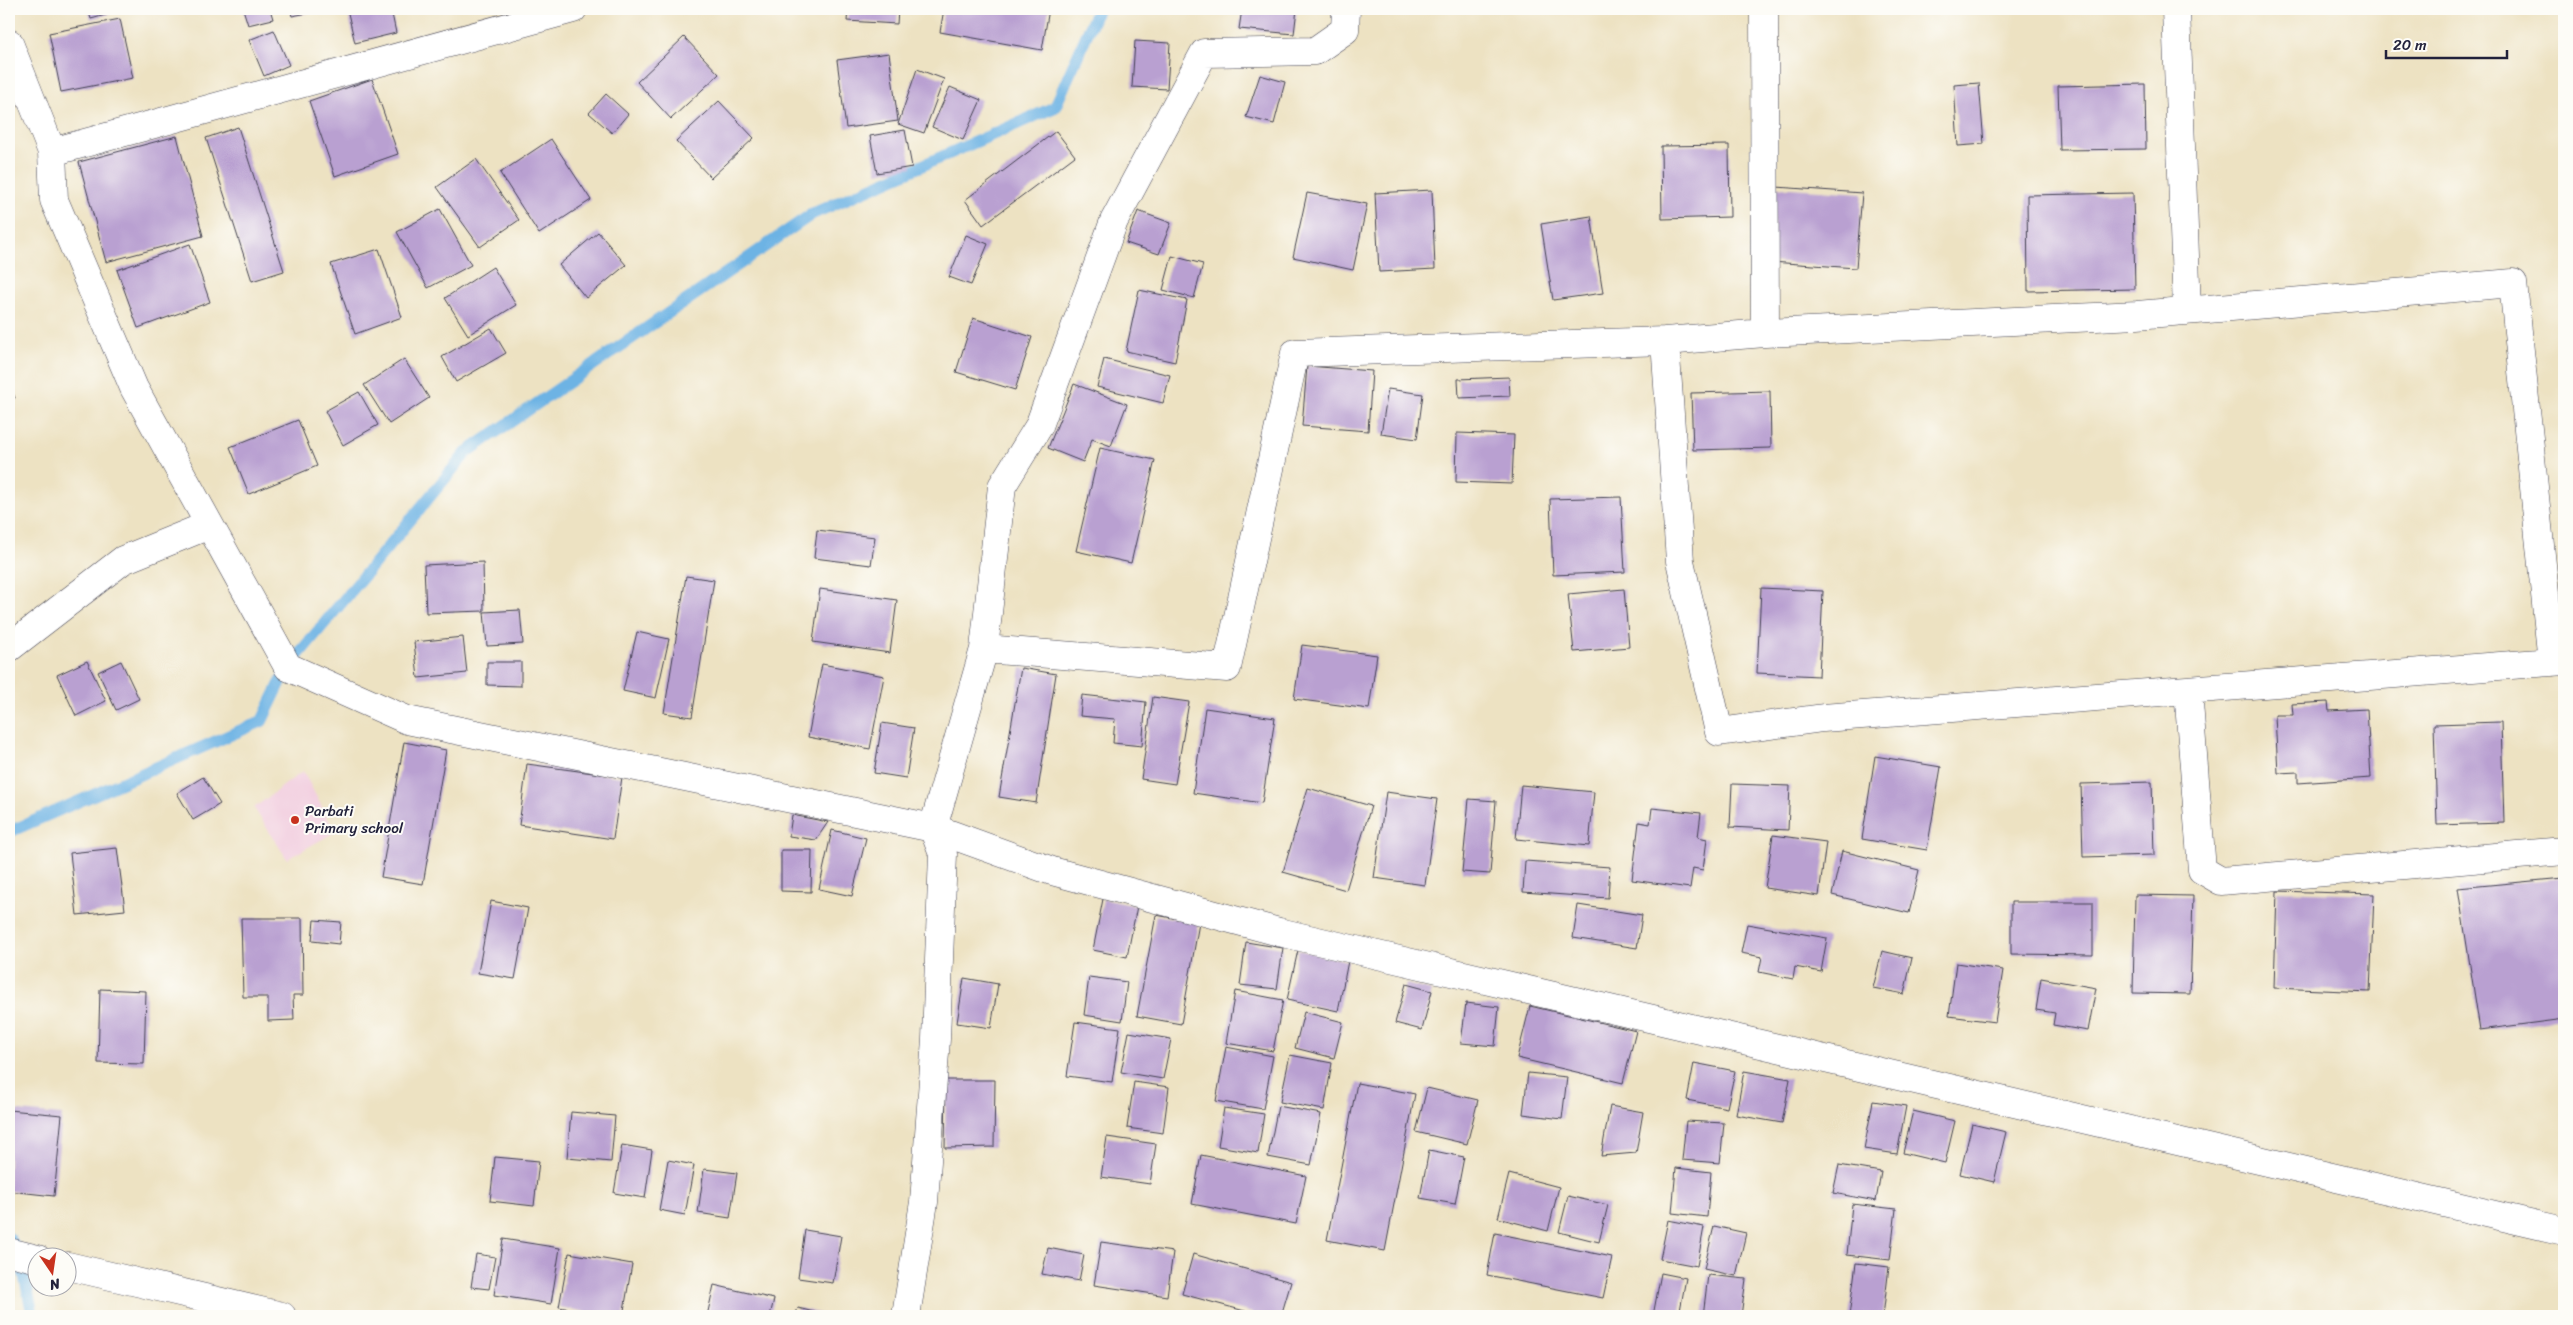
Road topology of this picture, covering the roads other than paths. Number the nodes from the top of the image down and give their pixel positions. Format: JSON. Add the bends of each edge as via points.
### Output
{"nodes":[{"id":1,"x":574,"y":9,"type":"edge"},
{"id":2,"x":1346,"y":9,"type":"edge"},
{"id":3,"x":1764,"y":9,"type":"edge"},
{"id":4,"x":2176,"y":9,"type":"edge"},
{"id":5,"x":9,"y":48,"type":"edge"},
{"id":6,"x":52,"y":152,"type":"junction"},
{"id":7,"x":2187,"y":311,"type":"junction"},
{"id":8,"x":1765,"y":332,"type":"junction"},
{"id":9,"x":1665,"y":340,"type":"junction"},
{"id":10,"x":209,"y":525,"type":"junction"},
{"id":11,"x":9,"y":648,"type":"edge"},
{"id":12,"x":984,"y":649,"type":"junction"},
{"id":13,"x":2558,"y":661,"type":"edge"},
{"id":14,"x":2188,"y":690,"type":"junction"},
{"id":15,"x":933,"y":828,"type":"junction"},
{"id":16,"x":2564,"y":851,"type":"edge"},
{"id":17,"x":2564,"y":1231,"type":"edge"},
{"id":18,"x":9,"y":1252,"type":"edge"},
{"id":19,"x":28,"y":1257,"type":"edge"},
{"id":20,"x":78,"y":1268,"type":"edge"},
{"id":21,"x":282,"y":1316,"type":"edge"},
{"id":22,"x":906,"y":1316,"type":"edge"}],
"edges":[{"from":1,"to":6,"type":"street"},
{"from":2,"to":12,"type":"street","via":[[1345,30],[1315,51],[1204,53],[1114,221],[1040,426],[1002,486]]},
{"from":3,"to":8,"type":"street"},
{"from":4,"to":7,"type":"street"},
{"from":5,"to":6,"type":"street"},
{"from":6,"to":10,"type":"street","via":[[54,200],[69,236],[134,388]]},
{"from":7,"to":8,"type":"street"},
{"from":7,"to":13,"type":"street","via":[[2512,283]]},
{"from":8,"to":9,"type":"street"},
{"from":9,"to":12,"type":"street","via":[[1295,353],[1226,668]]},
{"from":9,"to":14,"type":"street","via":[[1680,560],[1719,732],[1823,718]]},
{"from":10,"to":11,"type":"street","via":[[123,560]]},
{"from":10,"to":15,"type":"street","via":[[288,667],[407,720]]},
{"from":12,"to":15,"type":"street"},
{"from":13,"to":14,"type":"street"},
{"from":14,"to":16,"type":"street","via":[[2202,870],[2221,881]]},
{"from":15,"to":17,"type":"street","via":[[1052,871],[1279,932]]},
{"from":15,"to":22,"type":"street","via":[[943,854],[936,1039],[924,1202]]},
{"from":18,"to":19,"type":"street"},
{"from":20,"to":21,"type":"street"}]}
